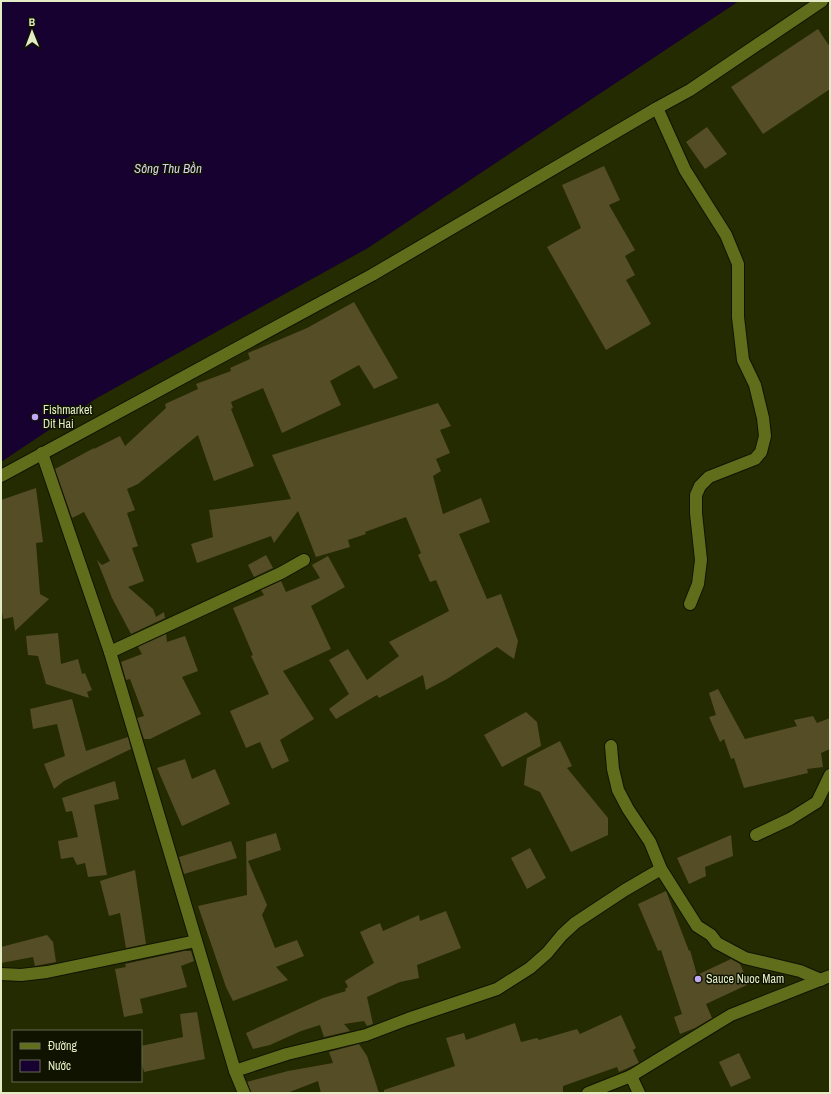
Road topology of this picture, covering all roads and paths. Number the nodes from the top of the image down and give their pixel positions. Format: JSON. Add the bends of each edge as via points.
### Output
{"nodes":[{"id":1,"x":822,"y":1,"type":"edge"},
{"id":2,"x":657,"y":108,"type":"junction"},
{"id":3,"x":42,"y":453,"type":"junction"},
{"id":4,"x":1,"y":476,"type":"edge"},
{"id":5,"x":304,"y":560,"type":"dead end"},
{"id":6,"x":690,"y":604,"type":"dead end"},
{"id":7,"x":110,"y":652,"type":"junction"},
{"id":8,"x":611,"y":746,"type":"dead end"},
{"id":9,"x":830,"y":774,"type":"edge"},
{"id":10,"x":756,"y":835,"type":"dead end"},
{"id":11,"x":661,"y":869,"type":"junction"},
{"id":12,"x":196,"y":941,"type":"junction"},
{"id":13,"x":1,"y":974,"type":"edge"},
{"id":14,"x":826,"y":978,"type":"edge"},
{"id":15,"x":235,"y":1071,"type":"junction"},
{"id":16,"x":631,"y":1076,"type":"junction"},
{"id":17,"x":244,"y":1093,"type":"edge"},
{"id":18,"x":588,"y":1093,"type":"edge"},
{"id":19,"x":639,"y":1093,"type":"edge"}],
"edges":[{"from":1,"to":2,"type":"street","via":[[690,90]]},
{"from":2,"to":3,"type":"street","via":[[372,275]]},
{"from":2,"to":6,"type":"street","via":[[685,170],[726,235],[738,264],[738,317],[743,360],[755,385],[765,436],[761,452],[755,459],[709,477],[700,486],[696,495],[696,513],[701,560],[698,584]]},
{"from":3,"to":4,"type":"street"},
{"from":3,"to":7,"type":"street"},
{"from":5,"to":7,"type":"street"},
{"from":7,"to":12,"type":"street"},
{"from":8,"to":11,"type":"street","via":[[618,790],[650,842]]},
{"from":9,"to":10,"type":"street","via":[[817,802],[790,819]]},
{"from":11,"to":14,"type":"street","via":[[697,926],[717,943],[745,958]]},
{"from":11,"to":15,"type":"street","via":[[574,923],[530,968],[497,990],[366,1035],[287,1054]]},
{"from":12,"to":13,"type":"street","via":[[47,972]]},
{"from":12,"to":15,"type":"street"},
{"from":14,"to":16,"type":"street","via":[[731,1015]]},
{"from":15,"to":17,"type":"street"},
{"from":16,"to":18,"type":"street"},
{"from":16,"to":19,"type":"street"}]}
